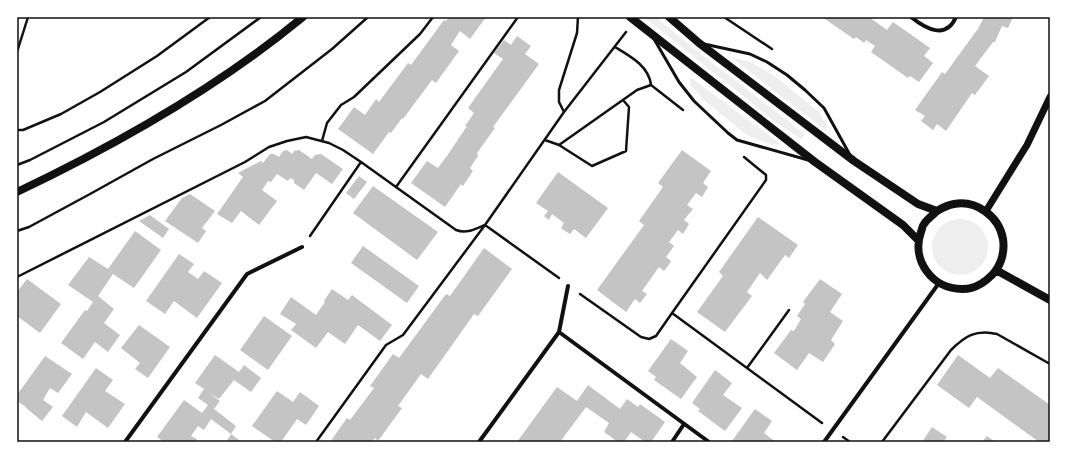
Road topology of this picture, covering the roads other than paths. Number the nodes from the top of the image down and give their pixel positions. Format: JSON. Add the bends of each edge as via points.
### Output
{"nodes":[{"id":1,"x":303,"y":17,"type":"edge"},
{"id":2,"x":630,"y":17,"type":"edge"},
{"id":3,"x":669,"y":17,"type":"edge"},
{"id":4,"x":911,"y":17,"type":"edge"},
{"id":5,"x":956,"y":17,"type":"edge"},
{"id":6,"x":650,"y":32,"type":"junction"},
{"id":7,"x":699,"y":43,"type":"junction"},
{"id":8,"x":1050,"y":97,"type":"edge"},
{"id":9,"x":815,"y":162,"type":"junction"},
{"id":10,"x":854,"y":162,"type":"junction"},
{"id":11,"x":17,"y":192,"type":"edge"},
{"id":12,"x":937,"y":211,"type":"junction"},
{"id":13,"x":986,"y":211,"type":"junction"},
{"id":14,"x":918,"y":240,"type":"junction"},
{"id":15,"x":302,"y":247,"type":"road end"},
{"id":16,"x":996,"y":270,"type":"junction"},
{"id":17,"x":939,"y":283,"type":"junction"},
{"id":18,"x":568,"y":286,"type":"road end"},
{"id":19,"x":1050,"y":300,"type":"edge"},
{"id":20,"x":559,"y":332,"type":"junction"},
{"id":21,"x":684,"y":424,"type":"junction"},
{"id":22,"x":126,"y":442,"type":"edge"},
{"id":23,"x":479,"y":442,"type":"edge"},
{"id":24,"x":672,"y":442,"type":"edge"},
{"id":25,"x":709,"y":442,"type":"edge"},
{"id":26,"x":824,"y":442,"type":"edge"}],
"edges":[{"from":1,"to":11,"type":"main road","via":[[234,70],[182,103],[121,140]]},
{"from":2,"to":6,"type":"main road"},
{"from":3,"to":7,"type":"main road"},
{"from":4,"to":5,"type":"street","via":[[928,29],[942,31],[954,23]]},
{"from":6,"to":9,"type":"main road"},
{"from":6,"to":9,"type":"lane","via":[[679,82],[694,101],[732,137]]},
{"from":7,"to":10,"type":"main road"},
{"from":7,"to":10,"type":"lane","via":[[750,54],[787,75],[824,108]]},
{"from":8,"to":13,"type":"street","via":[[1027,145]]},
{"from":9,"to":14,"type":"main road","via":[[903,225]]},
{"from":10,"to":12,"type":"main road","via":[[918,204]]},
{"from":12,"to":13,"type":"main road","via":[[953,204],[970,204]]},
{"from":12,"to":14,"type":"main road","via":[[924,223]]},
{"from":13,"to":16,"type":"main road","via":[[998,224],[1003,239],[1003,255]]},
{"from":14,"to":17,"type":"main road","via":[[921,262],[926,272]]},
{"from":15,"to":22,"type":"street","via":[[248,274]]},
{"from":16,"to":17,"type":"main road","via":[[985,282],[970,288],[954,289]]},
{"from":16,"to":19,"type":"main road"},
{"from":17,"to":26,"type":"street"},
{"from":18,"to":20,"type":"street"},
{"from":20,"to":21,"type":"street"},
{"from":20,"to":23,"type":"street"},
{"from":21,"to":24,"type":"street"},
{"from":21,"to":25,"type":"street"}]}
